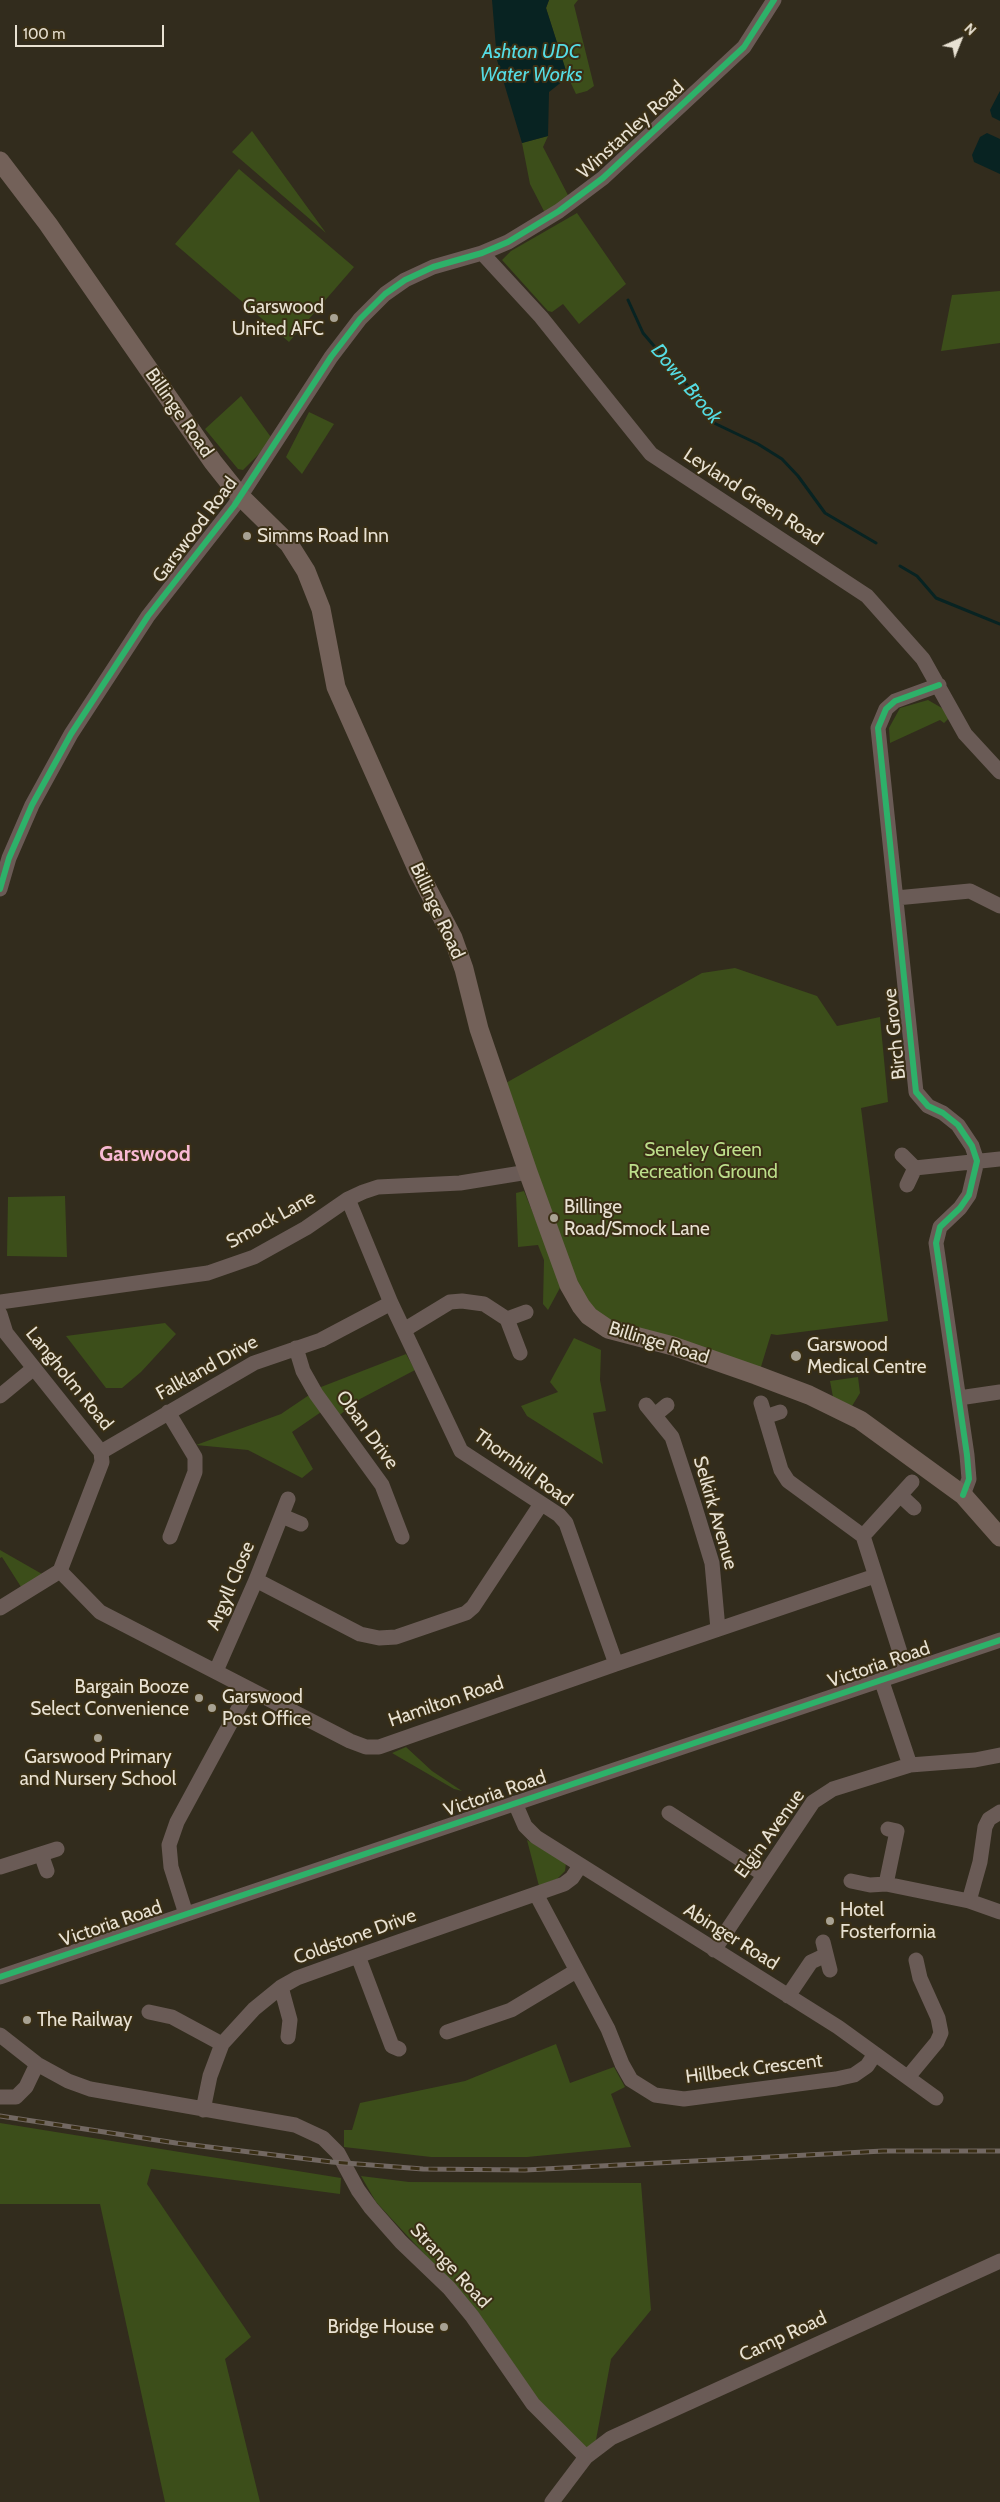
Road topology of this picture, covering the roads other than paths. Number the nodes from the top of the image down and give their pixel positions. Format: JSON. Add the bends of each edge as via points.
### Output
{"nodes":[{"id":1,"x":774,"y":0,"type":"edge"},
{"id":2,"x":0,"y":161,"type":"edge"},
{"id":3,"x":482,"y":253,"type":"junction"},
{"id":4,"x":240,"y":496,"type":"junction"},
{"id":5,"x":939,"y":685,"type":"junction"},
{"id":6,"x":1000,"y":772,"type":"edge"},
{"id":7,"x":0,"y":889,"type":"edge"},
{"id":8,"x":896,"y":898,"type":"junction"},
{"id":9,"x":1000,"y":906,"type":"edge"},
{"id":10,"x":902,"y":1155,"type":"dead end"},
{"id":11,"x":1000,"y":1159,"type":"edge"},
{"id":12,"x":977,"y":1161,"type":"junction"},
{"id":13,"x":915,"y":1168,"type":"junction"},
{"id":14,"x":528,"y":1172,"type":"junction"},
{"id":15,"x":907,"y":1184,"type":"dead end"},
{"id":16,"x":348,"y":1199,"type":"junction"},
{"id":17,"x":0,"y":1302,"type":"edge"},
{"id":18,"x":391,"y":1303,"type":"junction"},
{"id":19,"x":526,"y":1312,"type":"dead end"},
{"id":20,"x":0,"y":1314,"type":"edge"},
{"id":21,"x":508,"y":1319,"type":"junction"},
{"id":22,"x":404,"y":1330,"type":"junction"},
{"id":23,"x":296,"y":1348,"type":"junction"},
{"id":24,"x":520,"y":1353,"type":"dead end"},
{"id":25,"x":34,"y":1368,"type":"junction"},
{"id":26,"x":1000,"y":1392,"type":"edge"},
{"id":27,"x":0,"y":1396,"type":"edge"},
{"id":28,"x":959,"y":1398,"type":"junction"},
{"id":29,"x":667,"y":1405,"type":"dead end"},
{"id":30,"x":168,"y":1412,"type":"junction"},
{"id":31,"x":780,"y":1412,"type":"dead end"},
{"id":32,"x":101,"y":1452,"type":"junction"},
{"id":33,"x":912,"y":1482,"type":"dead end"},
{"id":34,"x":900,"y":1495,"type":"junction"},
{"id":35,"x":963,"y":1495,"type":"junction"},
{"id":36,"x":288,"y":1499,"type":"dead end"},
{"id":37,"x":541,"y":1504,"type":"junction"},
{"id":38,"x":914,"y":1508,"type":"dead end"},
{"id":39,"x":282,"y":1516,"type":"junction"},
{"id":40,"x":301,"y":1524,"type":"dead end"},
{"id":41,"x":863,"y":1536,"type":"junction"},
{"id":42,"x":402,"y":1537,"type":"dead end"},
{"id":43,"x":1000,"y":1537,"type":"edge"},
{"id":44,"x":168,"y":1541,"type":"dead end"},
{"id":45,"x":60,"y":1571,"type":"junction"},
{"id":46,"x":875,"y":1576,"type":"junction"},
{"id":47,"x":256,"y":1580,"type":"junction"},
{"id":48,"x":0,"y":1608,"type":"edge"},
{"id":49,"x":718,"y":1629,"type":"junction"},
{"id":50,"x":1000,"y":1640,"type":"edge"},
{"id":51,"x":616,"y":1664,"type":"junction"},
{"id":52,"x":216,"y":1671,"type":"junction"},
{"id":53,"x":906,"y":1671,"type":"junction"},
{"id":54,"x":881,"y":1680,"type":"junction"},
{"id":55,"x":249,"y":1689,"type":"junction"},
{"id":56,"x":1000,"y":1755,"type":"edge"},
{"id":57,"x":910,"y":1765,"type":"junction"},
{"id":58,"x":515,"y":1803,"type":"junction"},
{"id":59,"x":1000,"y":1812,"type":"edge"},
{"id":60,"x":678,"y":1814,"type":"dead end"},
{"id":61,"x":895,"y":1828,"type":"dead end"},
{"id":62,"x":57,"y":1849,"type":"dead end"},
{"id":63,"x":41,"y":1854,"type":"junction"},
{"id":64,"x":580,"y":1866,"type":"junction"},
{"id":65,"x":0,"y":1867,"type":"edge"},
{"id":66,"x":47,"y":1871,"type":"dead end"},
{"id":67,"x":763,"y":1874,"type":"junction"},
{"id":68,"x":852,"y":1881,"type":"dead end"},
{"id":69,"x":886,"y":1884,"type":"junction"},
{"id":70,"x":536,"y":1894,"type":"junction"},
{"id":71,"x":969,"y":1901,"type":"junction"},
{"id":72,"x":1000,"y":1912,"type":"edge"},
{"id":73,"x":186,"y":1914,"type":"junction"},
{"id":74,"x":714,"y":1950,"type":"junction"},
{"id":75,"x":358,"y":1956,"type":"junction"},
{"id":76,"x":916,"y":1960,"type":"dead end"},
{"id":77,"x":830,"y":1970,"type":"dead end"},
{"id":78,"x":576,"y":1971,"type":"junction"},
{"id":79,"x":0,"y":1977,"type":"edge"},
{"id":80,"x":281,"y":1987,"type":"junction"},
{"id":81,"x":788,"y":1996,"type":"junction"},
{"id":82,"x":149,"y":2012,"type":"dead end"},
{"id":83,"x":453,"y":2027,"type":"dead end"},
{"id":84,"x":292,"y":2032,"type":"dead end"},
{"id":85,"x":0,"y":2035,"type":"edge"},
{"id":86,"x":222,"y":2044,"type":"junction"},
{"id":87,"x":393,"y":2049,"type":"dead end"},
{"id":88,"x":875,"y":2054,"type":"junction"},
{"id":89,"x":34,"y":2061,"type":"junction"},
{"id":90,"x":908,"y":2077,"type":"junction"},
{"id":91,"x":0,"y":2098,"type":"edge"},
{"id":92,"x":941,"y":2100,"type":"dead end"},
{"id":93,"x":203,"y":2110,"type":"junction"},
{"id":94,"x":1000,"y":2261,"type":"edge"},
{"id":95,"x":586,"y":2458,"type":"junction"},
{"id":96,"x":552,"y":2502,"type":"edge"}],
"edges":[{"from":1,"to":3,"type":"street","name":"Winstanley Road","via":[[744,46],[625,160],[559,211],[508,242]]},
{"from":2,"to":4,"type":"main road","name":"Billinge Road","via":[[48,224],[212,462]]},
{"from":3,"to":4,"type":"street","name":"Garswood Road","via":[[418,273],[376,302],[331,357]]},
{"from":3,"to":5,"type":"street","name":"Leyland Green Road","via":[[541,317],[652,454],[867,596],[923,659]]},
{"from":4,"to":7,"type":"street","name":"Garswood Road","via":[[148,616],[71,734],[32,805],[9,858]]},
{"from":4,"to":14,"type":"main road","name":"Billinge Road","via":[[289,544],[315,591],[336,687],[417,869],[453,938],[479,1028]]},
{"from":5,"to":6,"type":"street","name":"Leyland Green Road","via":[[965,734]]},
{"from":5,"to":8,"type":"street","name":"Birch Grove","via":[[886,709],[878,728]]},
{"from":8,"to":9,"type":"street","via":[[970,891]]},
{"from":8,"to":12,"type":"street","name":"Birch Grove","via":[[916,1092],[928,1106],[958,1125],[972,1146]]},
{"from":10,"to":13,"type":"street"},
{"from":11,"to":12,"type":"street"},
{"from":12,"to":13,"type":"street"},
{"from":12,"to":28,"type":"street","via":[[969,1195],[940,1227],[936,1243]]},
{"from":13,"to":15,"type":"street"},
{"from":14,"to":16,"type":"street","name":"Smock Lane","via":[[460,1183],[378,1188]]},
{"from":14,"to":35,"type":"main road","name":"Billinge Road","via":[[569,1285],[581,1306],[598,1324],[624,1335],[673,1346],[810,1395],[873,1428]]},
{"from":16,"to":17,"type":"street","name":"Smock Lane","via":[[306,1228],[254,1257],[208,1274]]},
{"from":16,"to":18,"type":"street","name":"Thornhill Road"},
{"from":18,"to":22,"type":"street","name":"Thornhill Road"},
{"from":18,"to":23,"type":"street","name":"Falkland Drive","via":[[321,1340]]},
{"from":19,"to":21,"type":"street"},
{"from":20,"to":25,"type":"street","name":"Langholm Road","via":[[6,1333]]},
{"from":21,"to":22,"type":"street","via":[[484,1304],[450,1302]]},
{"from":21,"to":24,"type":"street"},
{"from":22,"to":37,"type":"street","name":"Thornhill Road","via":[[461,1451]]},
{"from":23,"to":30,"type":"street","name":"Falkland Drive","via":[[254,1363]]},
{"from":23,"to":42,"type":"street","name":"Oban Drive","via":[[303,1371],[316,1394],[382,1485]]},
{"from":25,"to":27,"type":"street"},
{"from":25,"to":32,"type":"street","name":"Langholm Road"},
{"from":26,"to":28,"type":"street"},
{"from":28,"to":35,"type":"street","via":[[969,1479]]},
{"from":29,"to":49,"type":"street","name":"Selkirk Avenue","via":[[650,1410],[672,1438],[712,1563]]},
{"from":30,"to":32,"type":"street","name":"Falkland Drive"},
{"from":30,"to":44,"type":"street","via":[[195,1456],[195,1472]]},
{"from":31,"to":41,"type":"street","via":[[763,1410],[781,1470],[788,1481]]},
{"from":32,"to":45,"type":"street","name":"Langholm Road","via":[[102,1462]]},
{"from":33,"to":34,"type":"street"},
{"from":34,"to":38,"type":"street"},
{"from":34,"to":41,"type":"street"},
{"from":35,"to":43,"type":"main road","name":"Billinge Road"},
{"from":36,"to":39,"type":"street","name":"Argyll Close"},
{"from":37,"to":47,"type":"street","via":[[473,1607],[466,1613],[396,1637],[360,1634]]},
{"from":37,"to":51,"type":"street","name":"Thornhill Road","via":[[566,1523]]},
{"from":39,"to":40,"type":"street"},
{"from":39,"to":47,"type":"street","name":"Argyll Close"},
{"from":41,"to":46,"type":"street"},
{"from":45,"to":48,"type":"street"},
{"from":45,"to":52,"type":"street","name":"Hamilton Road","via":[[100,1612]]},
{"from":46,"to":49,"type":"street","name":"Hamilton Road"},
{"from":46,"to":53,"type":"street"},
{"from":47,"to":52,"type":"street","name":"Argyll Close"},
{"from":49,"to":51,"type":"street","name":"Hamilton Road"},
{"from":50,"to":53,"type":"street","name":"Victoria Road"},
{"from":51,"to":55,"type":"street","name":"Hamilton Road","via":[[379,1747],[366,1747],[350,1741]]},
{"from":52,"to":55,"type":"street","name":"Hamilton Road"},
{"from":53,"to":54,"type":"street","name":"Victoria Road"},
{"from":54,"to":57,"type":"street"},
{"from":54,"to":58,"type":"street","name":"Victoria Road"},
{"from":55,"to":73,"type":"street","via":[[177,1822],[169,1845],[171,1867]]},
{"from":56,"to":57,"type":"street","name":"Elgin Avenue"},
{"from":57,"to":67,"type":"street","name":"Elgin Avenue","via":[[833,1790],[813,1802]]},
{"from":58,"to":64,"type":"street","name":"Abinger Road","via":[[527,1830]]},
{"from":58,"to":73,"type":"street","name":"Victoria Road"},
{"from":59,"to":71,"type":"street","via":[[989,1818],[985,1827],[980,1862]]},
{"from":60,"to":67,"type":"street"},
{"from":61,"to":69,"type":"street"},
{"from":62,"to":63,"type":"street"},
{"from":63,"to":65,"type":"street"},
{"from":63,"to":66,"type":"street"},
{"from":64,"to":70,"type":"street","name":"Coldstone Drive","via":[[564,1884]]},
{"from":64,"to":74,"type":"street","name":"Abinger Road"},
{"from":67,"to":74,"type":"street","name":"Elgin Avenue"},
{"from":68,"to":69,"type":"street"},
{"from":69,"to":71,"type":"street"},
{"from":70,"to":75,"type":"street","name":"Coldstone Drive"},
{"from":70,"to":78,"type":"street","name":"Hillbeck Crescent"},
{"from":71,"to":72,"type":"street"},
{"from":73,"to":79,"type":"street","name":"Victoria Road"},
{"from":74,"to":81,"type":"street","name":"Abinger Road"},
{"from":75,"to":80,"type":"street","name":"Coldstone Drive"},
{"from":75,"to":87,"type":"street"},
{"from":76,"to":90,"type":"street","via":[[912,1974],[938,2018],[940,2033],[937,2042]]},
{"from":77,"to":81,"type":"street","via":[[825,1948],[811,1962]]},
{"from":78,"to":83,"type":"street","via":[[511,2010]]},
{"from":78,"to":88,"type":"street","name":"Hillbeck Crescent","via":[[632,2080],[655,2095],[684,2099],[854,2075],[867,2066]]},
{"from":80,"to":84,"type":"street"},
{"from":80,"to":86,"type":"street","name":"Coldstone Drive","via":[[254,2009]]},
{"from":81,"to":88,"type":"street","name":"Abinger Road"},
{"from":82,"to":86,"type":"street","via":[[168,2013]]},
{"from":85,"to":89,"type":"street","name":"Strange Road"},
{"from":86,"to":93,"type":"street","name":"Coldstone Drive","via":[[210,2076]]},
{"from":88,"to":90,"type":"street","name":"Abinger Road"},
{"from":89,"to":91,"type":"street","via":[[26,2087],[16,2097]]},
{"from":89,"to":93,"type":"street","name":"Strange Road","via":[[68,2081],[90,2089]]},
{"from":90,"to":92,"type":"street","name":"Abinger Road"},
{"from":93,"to":95,"type":"street","name":"Strange Road","via":[[295,2126],[329,2142],[377,2215],[449,2288],[533,2404]]},
{"from":94,"to":95,"type":"street","name":"Camp Road","via":[[611,2438]]},
{"from":95,"to":96,"type":"street","name":"Camp Road"}]}
